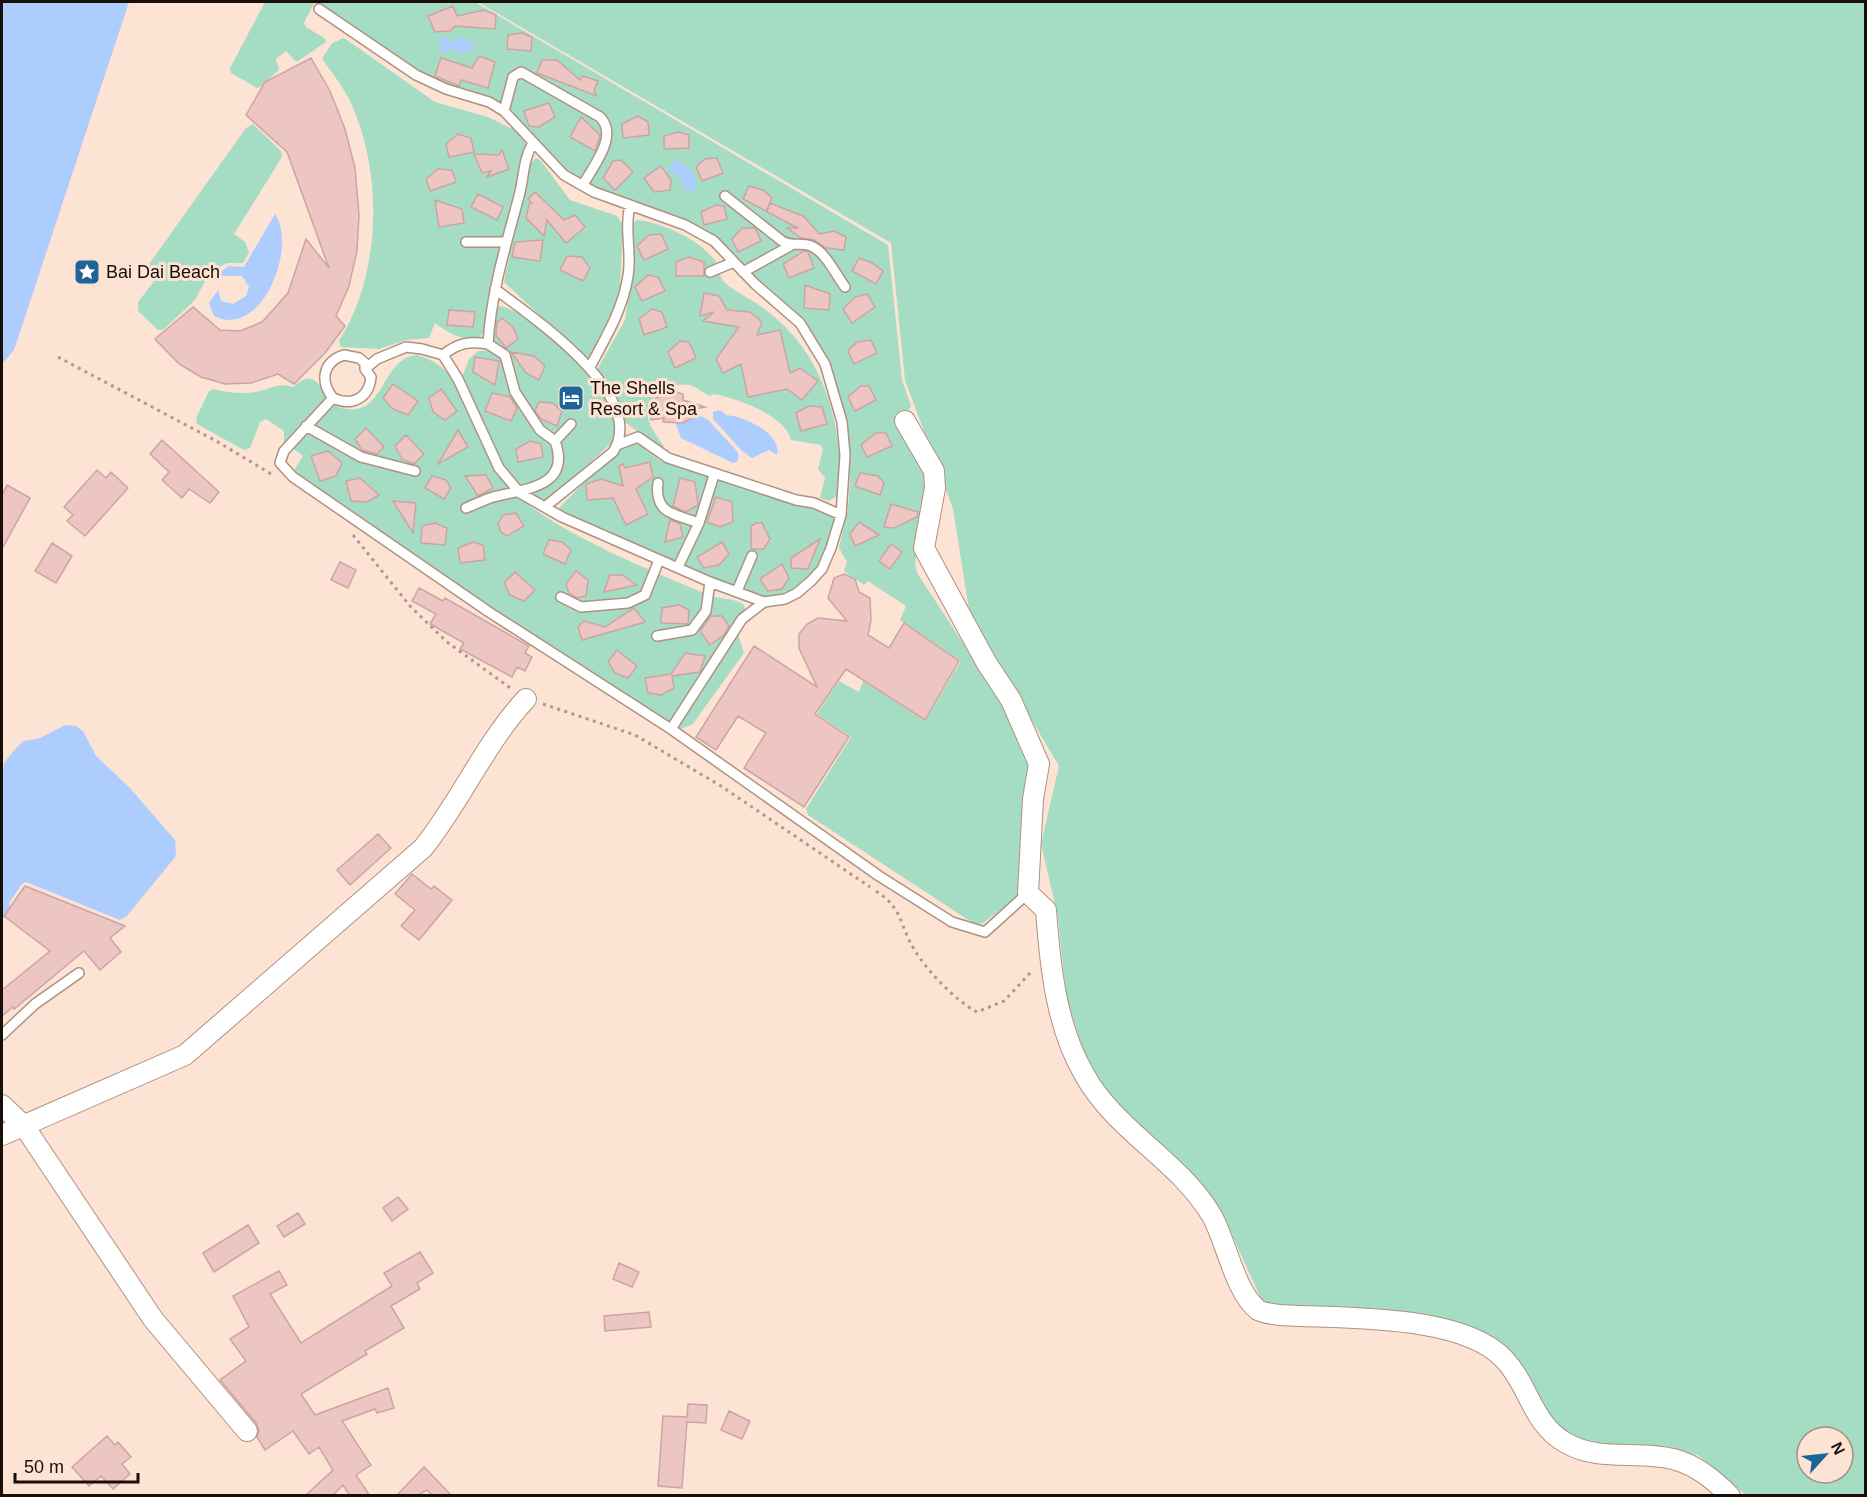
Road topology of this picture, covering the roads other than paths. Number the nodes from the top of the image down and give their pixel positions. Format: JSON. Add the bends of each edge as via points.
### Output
{"nodes":[{"id":1,"x":319,"y":9,"type":"dead end"},
{"id":2,"x":504,"y":111,"type":"junction"},
{"id":3,"x":534,"y":143,"type":"junction"},
{"id":4,"x":583,"y":185,"type":"junction"},
{"id":5,"x":725,"y":196,"type":"dead end"},
{"id":6,"x":630,"y":205,"type":"junction"},
{"id":7,"x":466,"y":242,"type":"dead end"},
{"id":8,"x":506,"y":242,"type":"junction"},
{"id":9,"x":790,"y":246,"type":"junction"},
{"id":10,"x":734,"y":262,"type":"junction"},
{"id":11,"x":710,"y":272,"type":"dead end"},
{"id":12,"x":743,"y":272,"type":"junction"},
{"id":13,"x":845,"y":287,"type":"dead end"},
{"id":14,"x":495,"y":289,"type":"junction"},
{"id":15,"x":488,"y":344,"type":"junction"},
{"id":16,"x":442,"y":355,"type":"junction"},
{"id":17,"x":590,"y":367,"type":"junction"},
{"id":18,"x":365,"y":369,"type":"junction"},
{"id":19,"x":333,"y":398,"type":"junction"},
{"id":20,"x":905,"y":421,"type":"dead end"},
{"id":21,"x":571,"y":424,"type":"dead end"},
{"id":22,"x":306,"y":426,"type":"junction"},
{"id":23,"x":555,"y":441,"type":"junction"},
{"id":24,"x":617,"y":445,"type":"junction"},
{"id":25,"x":415,"y":471,"type":"dead end"},
{"id":26,"x":714,"y":475,"type":"dead end"},
{"id":27,"x":658,"y":483,"type":"dead end"},
{"id":28,"x":520,"y":493,"type":"junction"},
{"id":29,"x":546,"y":506,"type":"junction"},
{"id":30,"x":466,"y":508,"type":"dead end"},
{"id":31,"x":841,"y":515,"type":"junction"},
{"id":32,"x":699,"y":523,"type":"junction"},
{"id":33,"x":752,"y":556,"type":"dead end"},
{"id":34,"x":659,"y":560,"type":"junction"},
{"id":35,"x":678,"y":567,"type":"junction"},
{"id":36,"x":710,"y":582,"type":"junction"},
{"id":37,"x":737,"y":591,"type":"junction"},
{"id":38,"x":561,"y":597,"type":"dead end"},
{"id":39,"x":764,"y":602,"type":"junction"},
{"id":40,"x":657,"y":636,"type":"dead end"},
{"id":41,"x":526,"y":699,"type":"road end"},
{"id":42,"x":671,"y":729,"type":"junction"},
{"id":43,"x":1028,"y":893,"type":"junction"},
{"id":44,"x":79,"y":973,"type":"dead end"},
{"id":45,"x":2,"y":1035,"type":"edge"},
{"id":46,"x":2,"y":1105,"type":"edge"},
{"id":47,"x":24,"y":1126,"type":"junction"},
{"id":48,"x":2,"y":1135,"type":"edge"},
{"id":49,"x":247,"y":1431,"type":"dead end"},
{"id":50,"x":1730,"y":1496,"type":"edge"}],
"edges":[{"from":1,"to":2,"type":"lane","via":[[416,75]]},
{"from":2,"to":3,"type":"lane"},
{"from":2,"to":4,"type":"lane","via":[[513,77],[521,72],[600,117],[608,137]]},
{"from":3,"to":4,"type":"lane","via":[[564,175]]},
{"from":3,"to":8,"type":"lane","via":[[527,152]]},
{"from":4,"to":6,"type":"lane"},
{"from":5,"to":9,"type":"lane"},
{"from":6,"to":10,"type":"lane","via":[[685,225],[714,241]]},
{"from":6,"to":17,"type":"lane","via":[[629,273],[622,306]]},
{"from":7,"to":8,"type":"lane"},
{"from":8,"to":14,"type":"lane"},
{"from":9,"to":12,"type":"lane"},
{"from":9,"to":13,"type":"lane","via":[[812,246]]},
{"from":10,"to":11,"type":"lane"},
{"from":10,"to":12,"type":"lane"},
{"from":12,"to":31,"type":"lane","via":[[800,323],[825,364],[842,422],[845,454]]},
{"from":14,"to":15,"type":"lane"},
{"from":14,"to":17,"type":"lane","via":[[560,338]]},
{"from":15,"to":16,"type":"lane","via":[[467,342]]},
{"from":15,"to":23,"type":"lane","via":[[505,355],[515,392],[540,430]]},
{"from":16,"to":18,"type":"lane","via":[[406,347],[377,359]]},
{"from":16,"to":28,"type":"lane","via":[[455,372],[499,468]]},
{"from":17,"to":24,"type":"lane","via":[[612,400],[618,419]]},
{"from":18,"to":19,"type":"lane","via":[[371,377],[370,385],[361,398],[346,403]]},
{"from":18,"to":19,"type":"lane","via":[[365,363],[351,355],[330,362],[324,376]]},
{"from":19,"to":22,"type":"lane"},
{"from":20,"to":43,"type":"street","via":[[934,471],[935,488],[924,548],[1011,700],[1039,764],[1033,799]]},
{"from":21,"to":23,"type":"lane"},
{"from":22,"to":25,"type":"lane","via":[[361,457]]},
{"from":22,"to":42,"type":"lane","via":[[281,459],[280,463],[293,477],[489,612]]},
{"from":23,"to":28,"type":"lane","via":[[557,461],[552,474],[545,483]]},
{"from":24,"to":29,"type":"lane"},
{"from":24,"to":31,"type":"lane","via":[[638,437],[668,458]]},
{"from":26,"to":32,"type":"lane"},
{"from":27,"to":32,"type":"lane","via":[[656,496],[660,506]]},
{"from":28,"to":29,"type":"lane"},
{"from":28,"to":30,"type":"lane"},
{"from":29,"to":34,"type":"lane","via":[[562,517]]},
{"from":31,"to":39,"type":"lane","via":[[831,548],[816,575],[797,593]]},
{"from":32,"to":35,"type":"lane"},
{"from":33,"to":37,"type":"lane"},
{"from":34,"to":35,"type":"lane"},
{"from":34,"to":38,"type":"lane","via":[[645,595],[628,603],[581,607]]},
{"from":35,"to":36,"type":"lane"},
{"from":36,"to":37,"type":"lane"},
{"from":36,"to":40,"type":"lane","via":[[706,611],[692,630]]},
{"from":37,"to":39,"type":"lane"},
{"from":39,"to":42,"type":"lane","via":[[742,620]]},
{"from":41,"to":47,"type":"street","via":[[506,720],[423,848],[185,1055]]},
{"from":42,"to":43,"type":"lane","via":[[879,876],[952,922],[985,932]]},
{"from":43,"to":50,"type":"street","via":[[1046,910],[1049,954],[1065,1031],[1083,1073],[1105,1106],[1194,1192],[1212,1216],[1248,1299],[1259,1311],[1430,1325],[1455,1331],[1505,1360],[1546,1428],[1565,1443],[1591,1454],[1673,1459],[1700,1469]]},
{"from":44,"to":45,"type":"lane","via":[[35,1004]]},
{"from":46,"to":47,"type":"street"},
{"from":47,"to":48,"type":"street"},
{"from":47,"to":49,"type":"street","via":[[153,1319]]}]}
